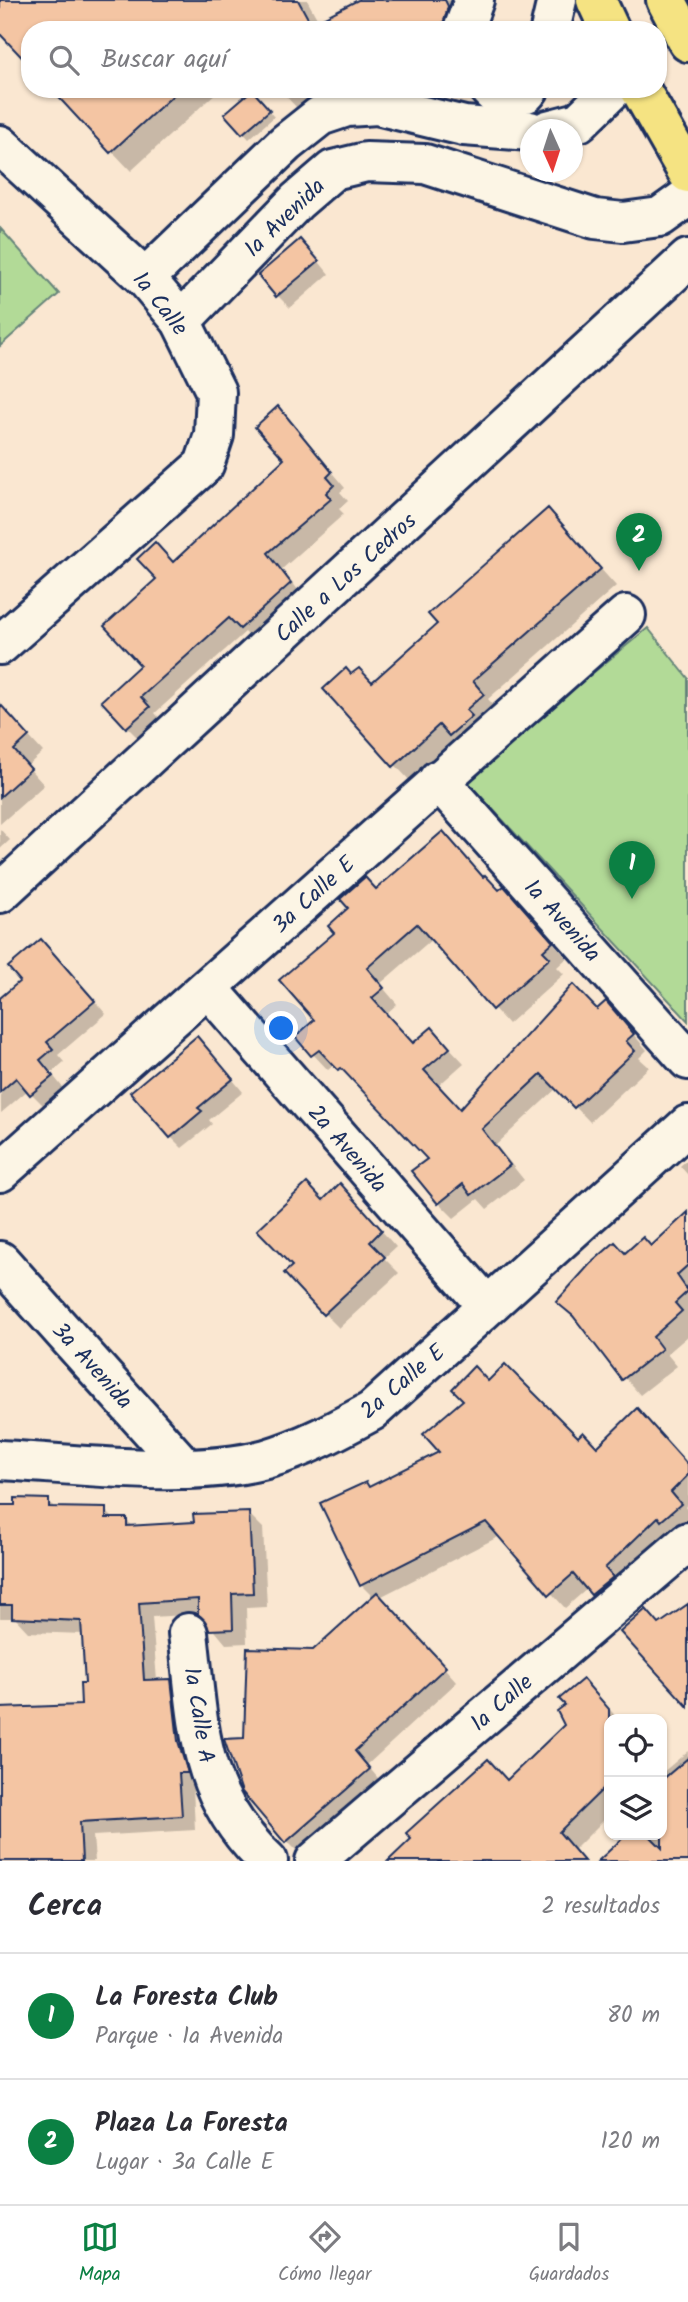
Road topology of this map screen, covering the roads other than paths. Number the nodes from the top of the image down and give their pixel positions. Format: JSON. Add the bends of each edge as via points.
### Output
{"nodes":[{"id":1,"x":474,"y":0,"type":"edge"},
{"id":2,"x":557,"y":0,"type":"edge"},
{"id":3,"x":596,"y":0,"type":"edge"},
{"id":4,"x":666,"y":0,"type":"edge"},
{"id":5,"x":466,"y":21,"type":"edge"},
{"id":6,"x":552,"y":21,"type":"edge"},
{"id":7,"x":606,"y":21,"type":"edge"},
{"id":8,"x":688,"y":42,"type":"edge"},
{"id":9,"x":604,"y":98,"type":"edge"},
{"id":10,"x":645,"y":98,"type":"edge"},
{"id":11,"x":582,"y":119,"type":"edge"},
{"id":12,"x":520,"y":130,"type":"edge"},
{"id":13,"x":0,"y":145,"type":"edge"},
{"id":14,"x":688,"y":173,"type":"edge"},
{"id":15,"x":688,"y":197,"type":"edge"},
{"id":16,"x":688,"y":259,"type":"edge"},
{"id":17,"x":145,"y":278,"type":"junction"},
{"id":18,"x":181,"y":321,"type":"junction"},
{"id":19,"x":626,"y":615,"type":"dead end"},
{"id":20,"x":0,"y":645,"type":"edge"},
{"id":21,"x":438,"y":780,"type":"junction"},
{"id":22,"x":0,"y":893,"type":"edge"},
{"id":23,"x":209,"y":989,"type":"junction"},
{"id":24,"x":688,"y":1060,"type":"edge"},
{"id":25,"x":688,"y":1125,"type":"edge"},
{"id":26,"x":0,"y":1172,"type":"edge"},
{"id":27,"x":0,"y":1261,"type":"edge"},
{"id":28,"x":487,"y":1307,"type":"junction"},
{"id":29,"x":0,"y":1461,"type":"edge"},
{"id":30,"x":186,"y":1469,"type":"junction"},
{"id":31,"x":688,"y":1542,"type":"edge"},
{"id":32,"x":188,"y":1633,"type":"dead end"},
{"id":33,"x":268,"y":1861,"type":"edge"},
{"id":34,"x":315,"y":1861,"type":"edge"}],
"edges":[{"from":1,"to":5,"type":"street"},
{"from":2,"to":6,"type":"street"},
{"from":3,"to":7,"type":"main road"},
{"from":4,"to":8,"type":"main road"},
{"from":9,"to":11,"type":"street"},
{"from":10,"to":14,"type":"main road"},
{"from":12,"to":17,"type":"street","via":[[464,126],[377,105],[347,107],[320,116]]},
{"from":13,"to":17,"type":"street","name":"1a Calle"},
{"from":15,"to":18,"type":"street","name":"1a Avenida","via":[[660,217],[623,222],[595,219],[425,163],[366,162],[333,170]]},
{"from":16,"to":22,"type":"street","name":"Calle a Los Cedros"},
{"from":17,"to":18,"type":"street","name":"1a Calle"},
{"from":18,"to":20,"type":"street","name":"1a Calle","via":[[216,392],[214,435],[204,465]]},
{"from":19,"to":21,"type":"street","name":"3a Calle E"},
{"from":21,"to":23,"type":"street","name":"3a Calle E"},
{"from":21,"to":24,"type":"street","name":"1a Avenida"},
{"from":23,"to":26,"type":"street","name":"3a Calle E"},
{"from":23,"to":28,"type":"street","name":"2a Avenida"},
{"from":25,"to":28,"type":"street","name":"2a Calle E"},
{"from":27,"to":30,"type":"street","name":"3a Avenida"},
{"from":28,"to":30,"type":"street","name":"2a Calle E","via":[[372,1411],[317,1441],[263,1460]]},
{"from":29,"to":30,"type":"street","name":"2a Calle E"},
{"from":31,"to":34,"type":"street","name":"1a Calle"},
{"from":32,"to":33,"type":"street","name":"1a Calle A","via":[[202,1756],[214,1789],[243,1838]]}]}
